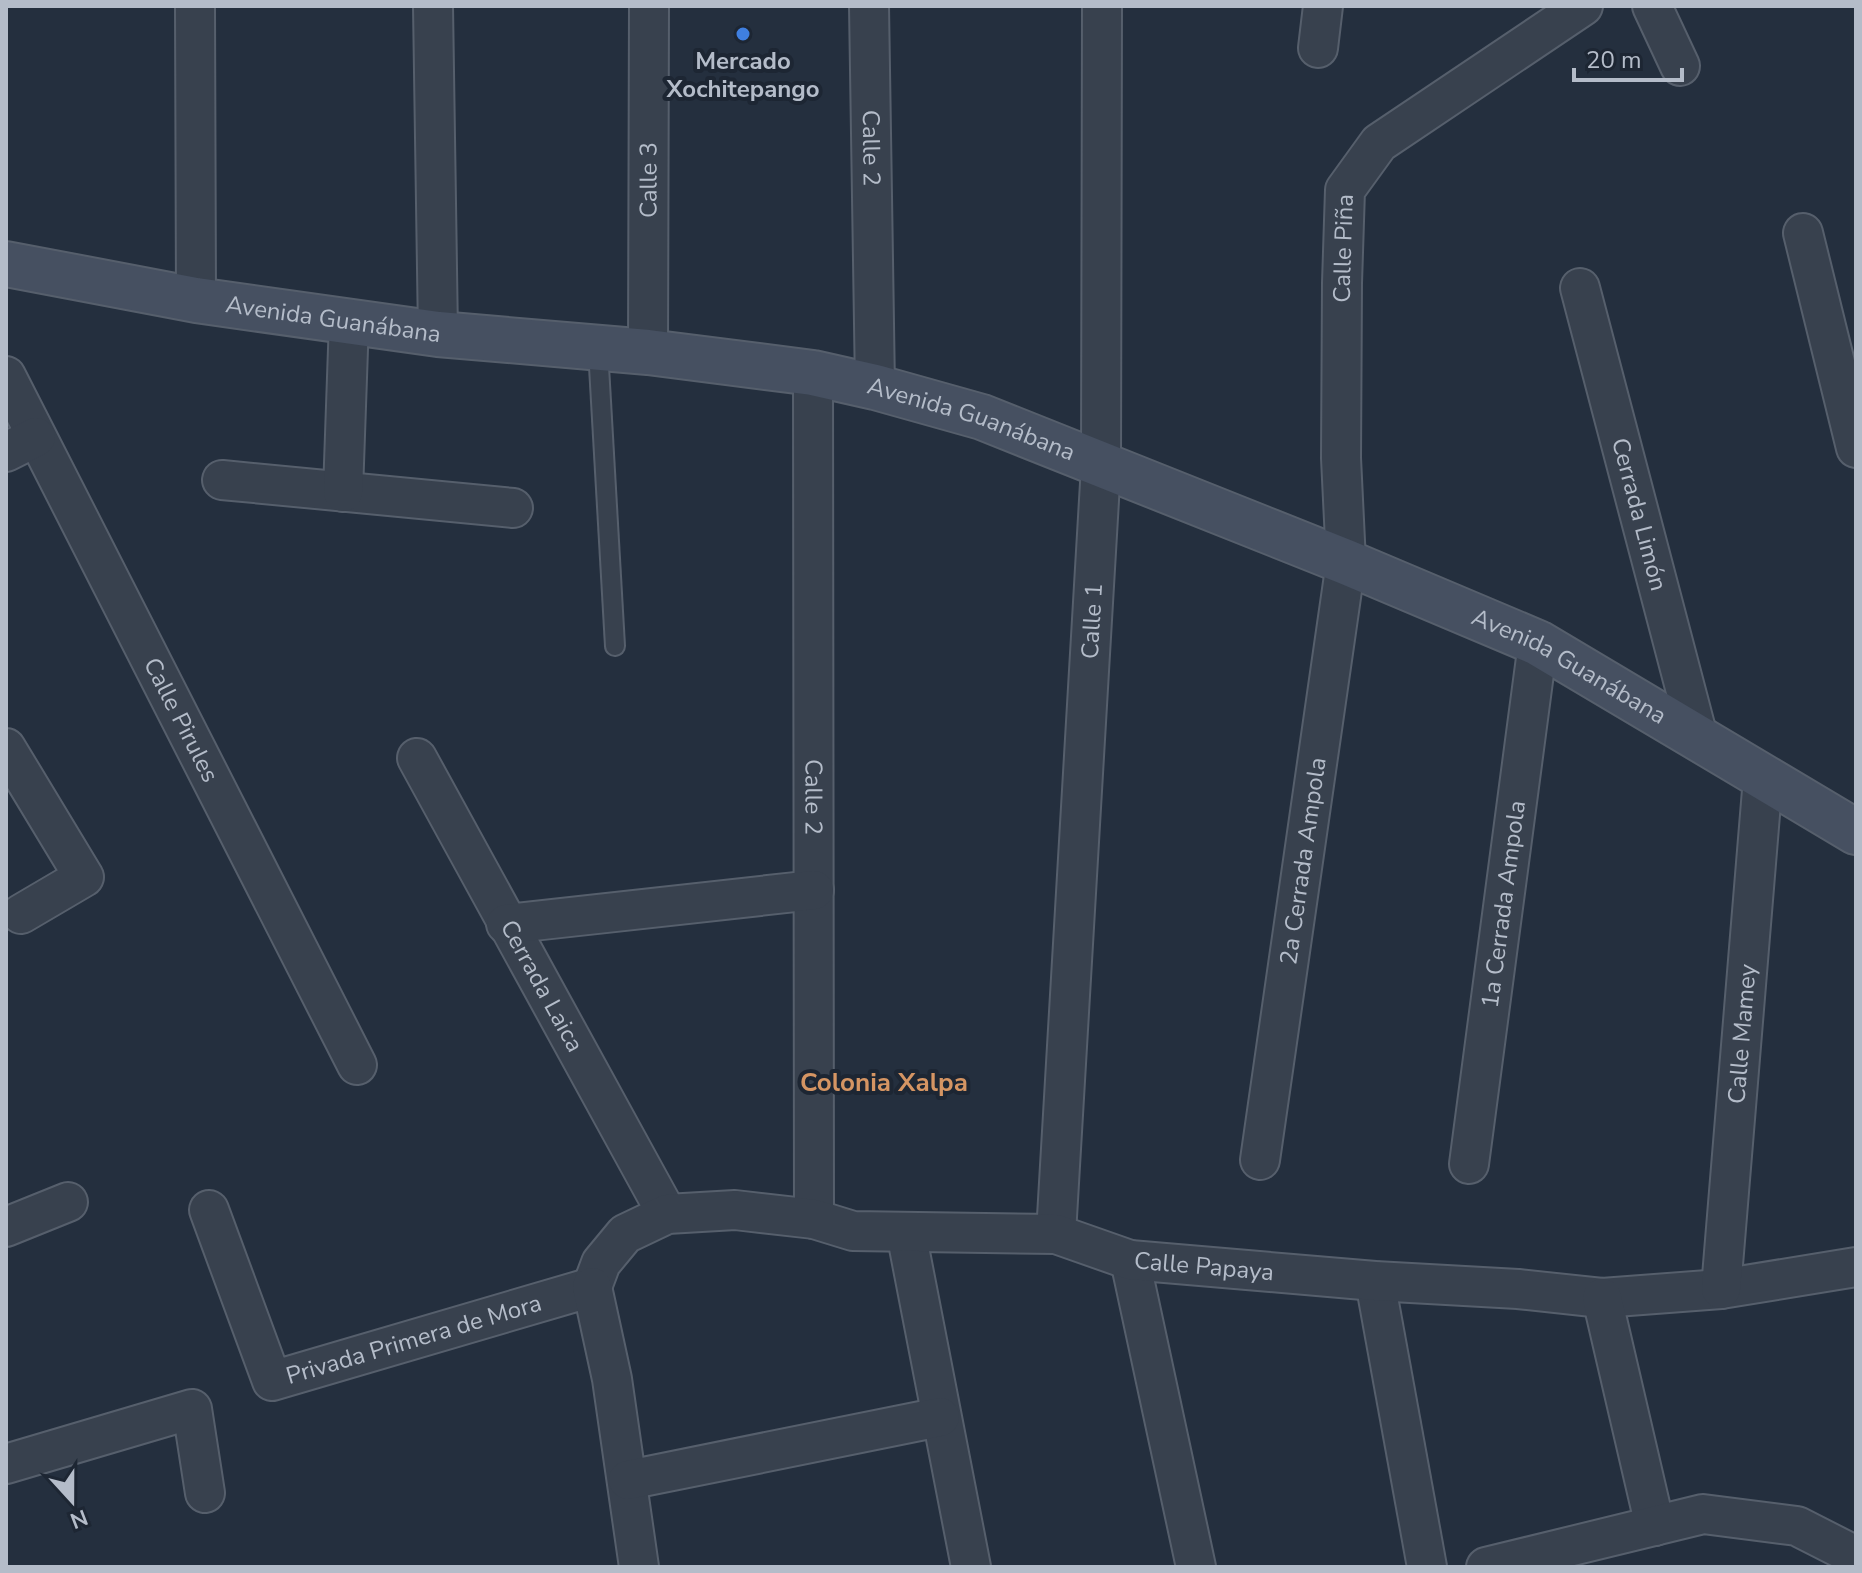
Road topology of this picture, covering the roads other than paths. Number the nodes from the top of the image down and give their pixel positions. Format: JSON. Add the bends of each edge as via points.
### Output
{"nodes":[{"id":1,"x":195,"y":6,"type":"edge"},
{"id":2,"x":433,"y":6,"type":"edge"},
{"id":3,"x":649,"y":6,"type":"edge"},
{"id":4,"x":869,"y":6,"type":"edge"},
{"id":5,"x":1102,"y":6,"type":"edge"},
{"id":6,"x":1323,"y":6,"type":"edge"},
{"id":7,"x":1583,"y":6,"type":"edge"},
{"id":8,"x":1652,"y":6,"type":"edge"},
{"id":9,"x":1318,"y":48,"type":"dead end"},
{"id":10,"x":1680,"y":66,"type":"dead end"},
{"id":11,"x":1803,"y":233,"type":"dead end"},
{"id":12,"x":6,"y":264,"type":"edge"},
{"id":13,"x":1580,"y":288,"type":"dead end"},
{"id":14,"x":196,"y":300,"type":"junction"},
{"id":15,"x":349,"y":320,"type":"junction"},
{"id":16,"x":438,"y":334,"type":"junction"},
{"id":17,"x":1844,"y":348,"type":"edge"},
{"id":18,"x":598,"y":349,"type":"junction"},
{"id":19,"x":648,"y":352,"type":"junction"},
{"id":20,"x":813,"y":373,"type":"junction"},
{"id":21,"x":6,"y":376,"type":"edge"},
{"id":22,"x":875,"y":387,"type":"junction"},
{"id":23,"x":21,"y":445,"type":"edge"},
{"id":24,"x":1856,"y":448,"type":"edge"},
{"id":25,"x":1101,"y":466,"type":"junction"},
{"id":26,"x":222,"y":480,"type":"dead end"},
{"id":27,"x":343,"y":492,"type":"junction"},
{"id":28,"x":513,"y":508,"type":"dead end"},
{"id":29,"x":1346,"y":562,"type":"junction"},
{"id":30,"x":1538,"y":643,"type":"junction"},
{"id":31,"x":615,"y":646,"type":"dead end"},
{"id":32,"x":1699,"y":741,"type":"junction"},
{"id":33,"x":6,"y":748,"type":"edge"},
{"id":34,"x":417,"y":758,"type":"dead end"},
{"id":35,"x":1763,"y":778,"type":"junction"},
{"id":36,"x":1856,"y":832,"type":"edge"},
{"id":37,"x":814,"y":890,"type":"junction"},
{"id":38,"x":21,"y":914,"type":"dead end"},
{"id":39,"x":506,"y":924,"type":"junction"},
{"id":40,"x":357,"y":1065,"type":"dead end"},
{"id":41,"x":1260,"y":1160,"type":"dead end"},
{"id":42,"x":1469,"y":1164,"type":"dead end"},
{"id":43,"x":68,"y":1202,"type":"dead end"},
{"id":44,"x":209,"y":1210,"type":"dead end"},
{"id":45,"x":667,"y":1214,"type":"junction"},
{"id":46,"x":814,"y":1219,"type":"junction"},
{"id":47,"x":6,"y":1227,"type":"edge"},
{"id":48,"x":906,"y":1232,"type":"junction"},
{"id":49,"x":1056,"y":1234,"type":"junction"},
{"id":50,"x":1130,"y":1260,"type":"junction"},
{"id":51,"x":1856,"y":1267,"type":"edge"},
{"id":52,"x":1375,"y":1281,"type":"junction"},
{"id":53,"x":592,"y":1287,"type":"junction"},
{"id":54,"x":1721,"y":1289,"type":"junction"},
{"id":55,"x":1602,"y":1298,"type":"junction"},
{"id":56,"x":940,"y":1417,"type":"junction"},
{"id":57,"x":6,"y":1464,"type":"edge"},
{"id":58,"x":628,"y":1480,"type":"junction"},
{"id":59,"x":205,"y":1493,"type":"dead end"},
{"id":60,"x":1655,"y":1526,"type":"junction"},
{"id":61,"x":1856,"y":1556,"type":"edge"},
{"id":62,"x":639,"y":1567,"type":"edge"},
{"id":63,"x":971,"y":1567,"type":"edge"},
{"id":64,"x":1196,"y":1567,"type":"edge"},
{"id":65,"x":1427,"y":1567,"type":"edge"},
{"id":66,"x":1486,"y":1567,"type":"edge"}],
"edges":[{"from":1,"to":14,"type":"street"},
{"from":2,"to":16,"type":"street"},
{"from":3,"to":19,"type":"street","name":"Calle 3"},
{"from":4,"to":22,"type":"street","name":"Calle 2"},
{"from":5,"to":25,"type":"street","name":"Calle 1"},
{"from":6,"to":9,"type":"street"},
{"from":7,"to":29,"type":"street","name":"Calle Piña","via":[[1379,143],[1345,190],[1341,458]]},
{"from":8,"to":10,"type":"street"},
{"from":11,"to":17,"type":"street"},
{"from":12,"to":14,"type":"street","name":"Avenida Guanábana"},
{"from":13,"to":32,"type":"street","name":"Cerrada Limón"},
{"from":14,"to":15,"type":"street","name":"Avenida Guanábana"},
{"from":15,"to":16,"type":"street","name":"Avenida Guanábana"},
{"from":15,"to":27,"type":"street"},
{"from":16,"to":18,"type":"street","name":"Avenida Guanábana"},
{"from":17,"to":24,"type":"street"},
{"from":18,"to":19,"type":"street","name":"Avenida Guanábana"},
{"from":18,"to":31,"type":"lane"},
{"from":19,"to":20,"type":"street","name":"Avenida Guanábana"},
{"from":20,"to":22,"type":"street","name":"Avenida Guanábana"},
{"from":20,"to":37,"type":"street","name":"Calle 2"},
{"from":21,"to":23,"type":"street","name":"Calle Pirules"},
{"from":22,"to":25,"type":"street","name":"Avenida Guanábana","via":[[982,417]]},
{"from":23,"to":40,"type":"street","name":"Calle Pirules"},
{"from":25,"to":29,"type":"street","name":"Avenida Guanábana"},
{"from":25,"to":49,"type":"street","name":"Calle 1"},
{"from":26,"to":27,"type":"street"},
{"from":27,"to":28,"type":"street"},
{"from":29,"to":30,"type":"street","name":"Avenida Guanábana"},
{"from":29,"to":41,"type":"street","name":"2a Cerrada Ampola"},
{"from":30,"to":32,"type":"street","name":"Avenida Guanábana"},
{"from":30,"to":42,"type":"street","name":"1a Cerrada Ampola"},
{"from":32,"to":35,"type":"street","name":"Avenida Guanábana"},
{"from":33,"to":38,"type":"street","via":[[84,877]]},
{"from":34,"to":39,"type":"street","name":"Cerrada Laica"},
{"from":35,"to":36,"type":"street","name":"Avenida Guanábana"},
{"from":35,"to":54,"type":"street","name":"Calle Mamey"},
{"from":37,"to":39,"type":"street"},
{"from":37,"to":46,"type":"street","name":"Calle 2"},
{"from":39,"to":45,"type":"street","name":"Cerrada Laica"},
{"from":43,"to":47,"type":"street"},
{"from":44,"to":53,"type":"street","name":"Privada Primera de Mora","via":[[272,1381]]},
{"from":45,"to":46,"type":"street","name":"Calle Papaya","via":[[735,1210]]},
{"from":45,"to":53,"type":"street","name":"Calle Papaya","via":[[625,1234],[601,1263]]},
{"from":46,"to":48,"type":"street","name":"Calle Papaya","via":[[853,1231]]},
{"from":48,"to":49,"type":"street","name":"Calle Papaya"},
{"from":48,"to":56,"type":"street"},
{"from":49,"to":50,"type":"street","name":"Calle Papaya"},
{"from":50,"to":52,"type":"street","name":"Calle Papaya"},
{"from":50,"to":64,"type":"street"},
{"from":51,"to":54,"type":"street","name":"Calle Papaya"},
{"from":52,"to":55,"type":"street","name":"Calle Papaya"},
{"from":52,"to":65,"type":"street"},
{"from":53,"to":58,"type":"street"},
{"from":54,"to":55,"type":"street","name":"Calle Papaya"},
{"from":55,"to":60,"type":"street"},
{"from":56,"to":58,"type":"street"},
{"from":56,"to":63,"type":"street"},
{"from":57,"to":59,"type":"street","via":[[192,1409]]},
{"from":58,"to":62,"type":"street"},
{"from":60,"to":61,"type":"street","via":[[1703,1514],[1797,1526]]},
{"from":60,"to":66,"type":"street"}]}
